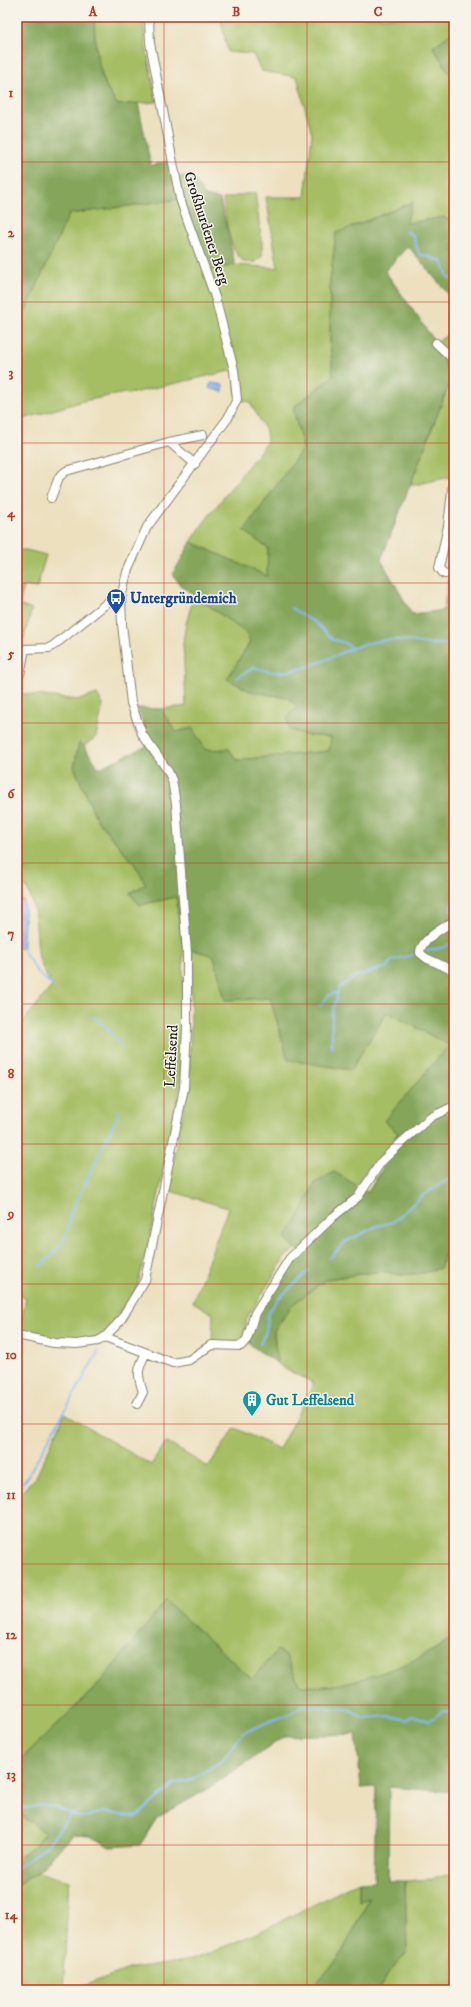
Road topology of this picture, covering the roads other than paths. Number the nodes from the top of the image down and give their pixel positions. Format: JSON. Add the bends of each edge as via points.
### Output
{"nodes":[{"id":1,"x":149,"y":17,"type":"edge"},
{"id":2,"x":436,"y":343,"type":"dead end"},
{"id":3,"x":454,"y":360,"type":"edge"},
{"id":4,"x":202,"y":435,"type":"dead end"},
{"id":5,"x":169,"y":442,"type":"junction"},
{"id":6,"x":195,"y":464,"type":"junction"},
{"id":7,"x":454,"y":474,"type":"edge"},
{"id":8,"x":51,"y":498,"type":"dead end"},
{"id":9,"x":454,"y":573,"type":"edge"},
{"id":10,"x":121,"y":598,"type":"junction"},
{"id":11,"x":20,"y":674,"type":"dead end"},
{"id":12,"x":454,"y":922,"type":"edge"},
{"id":13,"x":454,"y":971,"type":"edge"},
{"id":14,"x":454,"y":1106,"type":"edge"},
{"id":15,"x":17,"y":1336,"type":"edge"},
{"id":16,"x":105,"y":1337,"type":"junction"},
{"id":17,"x":146,"y":1353,"type":"junction"},
{"id":18,"x":137,"y":1404,"type":"dead end"}],
"edges":[{"from":1,"to":6,"type":"street","name":"Großhurdener Berg","via":[[150,44],[180,199],[223,323],[234,370],[237,399],[228,418]]},
{"from":2,"to":3,"type":"street"},
{"from":4,"to":5,"type":"street"},
{"from":5,"to":6,"type":"street"},
{"from":5,"to":8,"type":"street","via":[[66,470],[59,477]]},
{"from":6,"to":10,"type":"street","via":[[147,527],[127,572]]},
{"from":7,"to":9,"type":"street","via":[[448,526],[439,568],[444,574]]},
{"from":10,"to":11,"type":"street","via":[[112,599],[49,648],[25,649]]},
{"from":10,"to":16,"type":"street","name":"Leffelsend","via":[[131,703],[142,734],[172,780],[175,792],[186,927],[187,1027],[184,1088],[145,1280],[126,1312]]},
{"from":12,"to":13,"type":"street","via":[[425,942],[419,950],[426,958]]},
{"from":14,"to":17,"type":"street","via":[[431,1117],[402,1140],[381,1162],[358,1197],[290,1258],[255,1313],[245,1343],[238,1347],[211,1346],[190,1360],[173,1363]]},
{"from":15,"to":16,"type":"street","via":[[54,1343],[77,1344]]},
{"from":16,"to":17,"type":"street"},
{"from":17,"to":18,"type":"street","via":[[138,1368],[143,1392]]}]}
